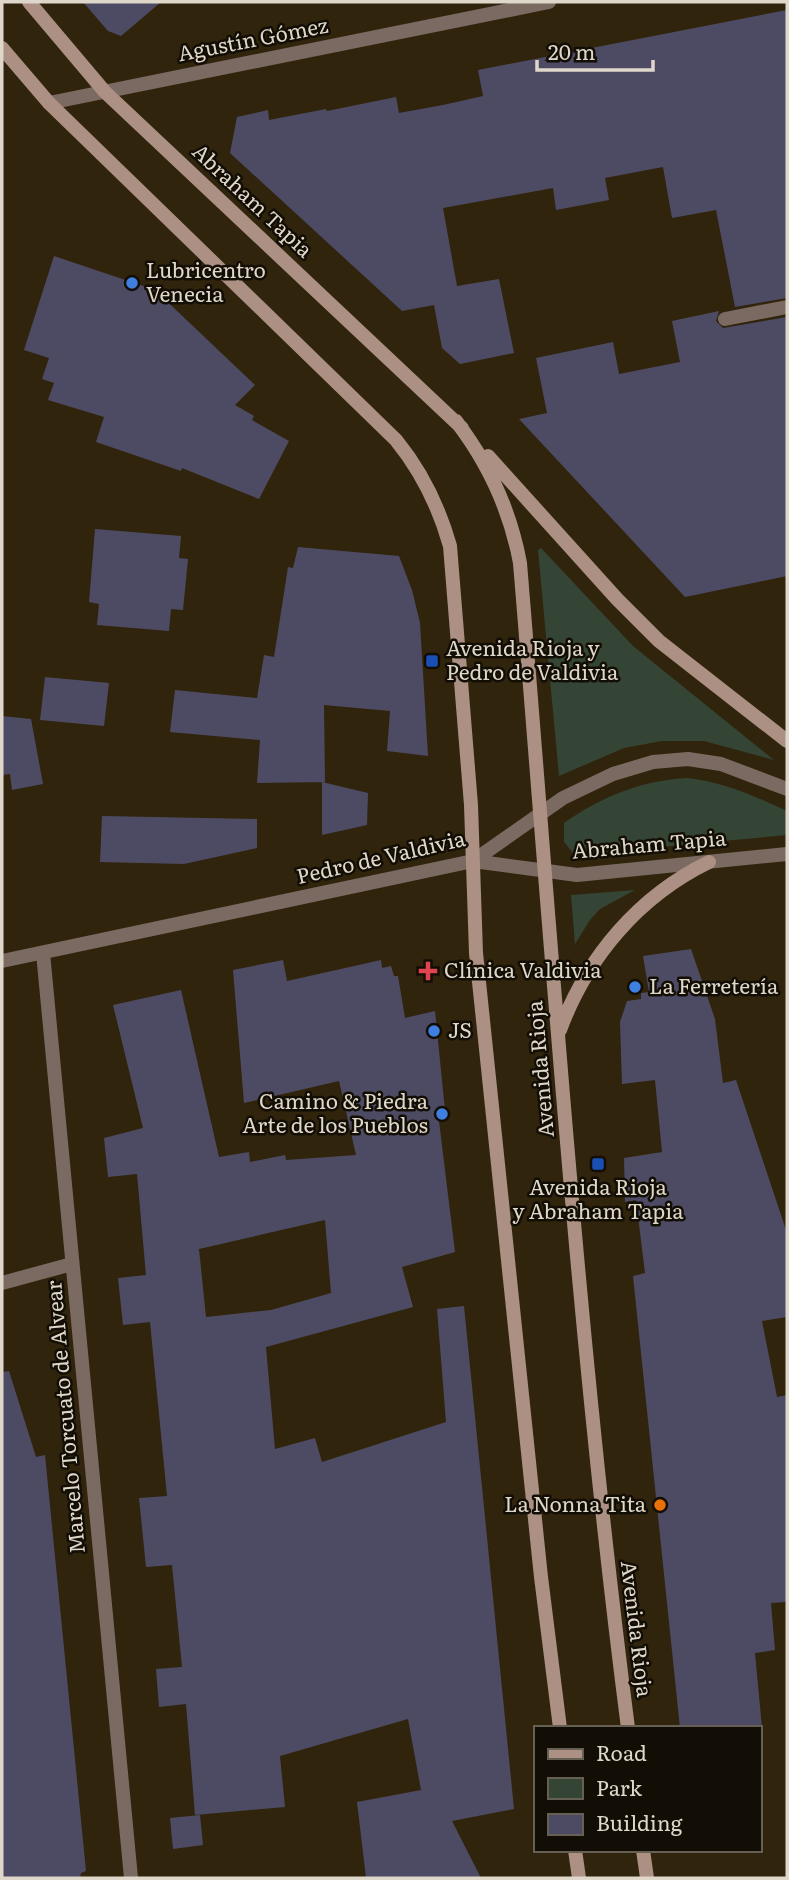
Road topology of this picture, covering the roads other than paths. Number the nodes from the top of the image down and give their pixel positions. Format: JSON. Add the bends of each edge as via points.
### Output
{"nodes":[{"id":1,"x":29,"y":2,"type":"edge"},
{"id":2,"x":549,"y":2,"type":"edge"},
{"id":3,"x":2,"y":48,"type":"edge"},
{"id":4,"x":105,"y":92,"type":"junction"},
{"id":5,"x":49,"y":103,"type":"junction"},
{"id":6,"x":787,"y":307,"type":"edge"},
{"id":7,"x":725,"y":319,"type":"dead end"},
{"id":8,"x":456,"y":421,"type":"junction"},
{"id":9,"x":787,"y":741,"type":"edge"},
{"id":10,"x":787,"y":789,"type":"edge"},
{"id":11,"x":540,"y":814,"type":"junction"},
{"id":12,"x":787,"y":854,"type":"edge"},
{"id":13,"x":473,"y":861,"type":"junction"},
{"id":14,"x":709,"y":862,"type":"junction"},
{"id":15,"x":545,"y":870,"type":"junction"},
{"id":16,"x":43,"y":953,"type":"junction"},
{"id":17,"x":2,"y":961,"type":"edge"},
{"id":18,"x":559,"y":1035,"type":"junction"},
{"id":19,"x":72,"y":1264,"type":"junction"},
{"id":20,"x":2,"y":1283,"type":"edge"},
{"id":21,"x":560,"y":1726,"type":"edge"},
{"id":22,"x":628,"y":1726,"type":"edge"},
{"id":23,"x":575,"y":1852,"type":"edge"},
{"id":24,"x":643,"y":1852,"type":"edge"},
{"id":25,"x":131,"y":1878,"type":"edge"},
{"id":26,"x":579,"y":1878,"type":"edge"},
{"id":27,"x":647,"y":1878,"type":"edge"}],
"edges":[{"from":1,"to":4,"type":"main road","name":"Abraham Tapia"},
{"from":2,"to":4,"type":"street","name":"Agustín Gómez"},
{"from":3,"to":5,"type":"main road"},
{"from":4,"to":5,"type":"street","name":"Agustín Gómez"},
{"from":4,"to":8,"type":"main road","name":"Abraham Tapia"},
{"from":5,"to":13,"type":"main road","via":[[396,440],[428,487],[450,546]]},
{"from":6,"to":7,"type":"street"},
{"from":8,"to":9,"type":"main road","via":[[659,641]]},
{"from":8,"to":11,"type":"main road","name":"Avenida Rioja","via":[[493,477],[517,545]]},
{"from":10,"to":11,"type":"street","name":"Pedro de Valdivia","via":[[721,764],[667,760],[613,774]]},
{"from":11,"to":13,"type":"street","name":"Pedro de Valdivia"},
{"from":11,"to":15,"type":"main road","name":"Avenida Rioja"},
{"from":12,"to":14,"type":"street","name":"Abraham Tapia"},
{"from":13,"to":15,"type":"street","name":"Abraham Tapia"},
{"from":13,"to":16,"type":"street","name":"Pedro de Valdivia"},
{"from":13,"to":21,"type":"main road","via":[[476,953]]},
{"from":14,"to":15,"type":"street","name":"Abraham Tapia","via":[[577,875]]},
{"from":14,"to":18,"type":"main road","via":[[651,899],[614,936],[578,988]]},
{"from":15,"to":18,"type":"main road","name":"Avenida Rioja"},
{"from":16,"to":17,"type":"street","name":"Pedro de Valdivia"},
{"from":16,"to":19,"type":"street","name":"Marcelo Torcuato de Alvear"},
{"from":18,"to":22,"type":"main road","name":"Avenida Rioja","via":[[606,1556]]},
{"from":19,"to":20,"type":"street"},
{"from":19,"to":25,"type":"street","name":"Marcelo Torcuato de Alvear"},
{"from":23,"to":26,"type":"main road"},
{"from":24,"to":27,"type":"main road"}]}
